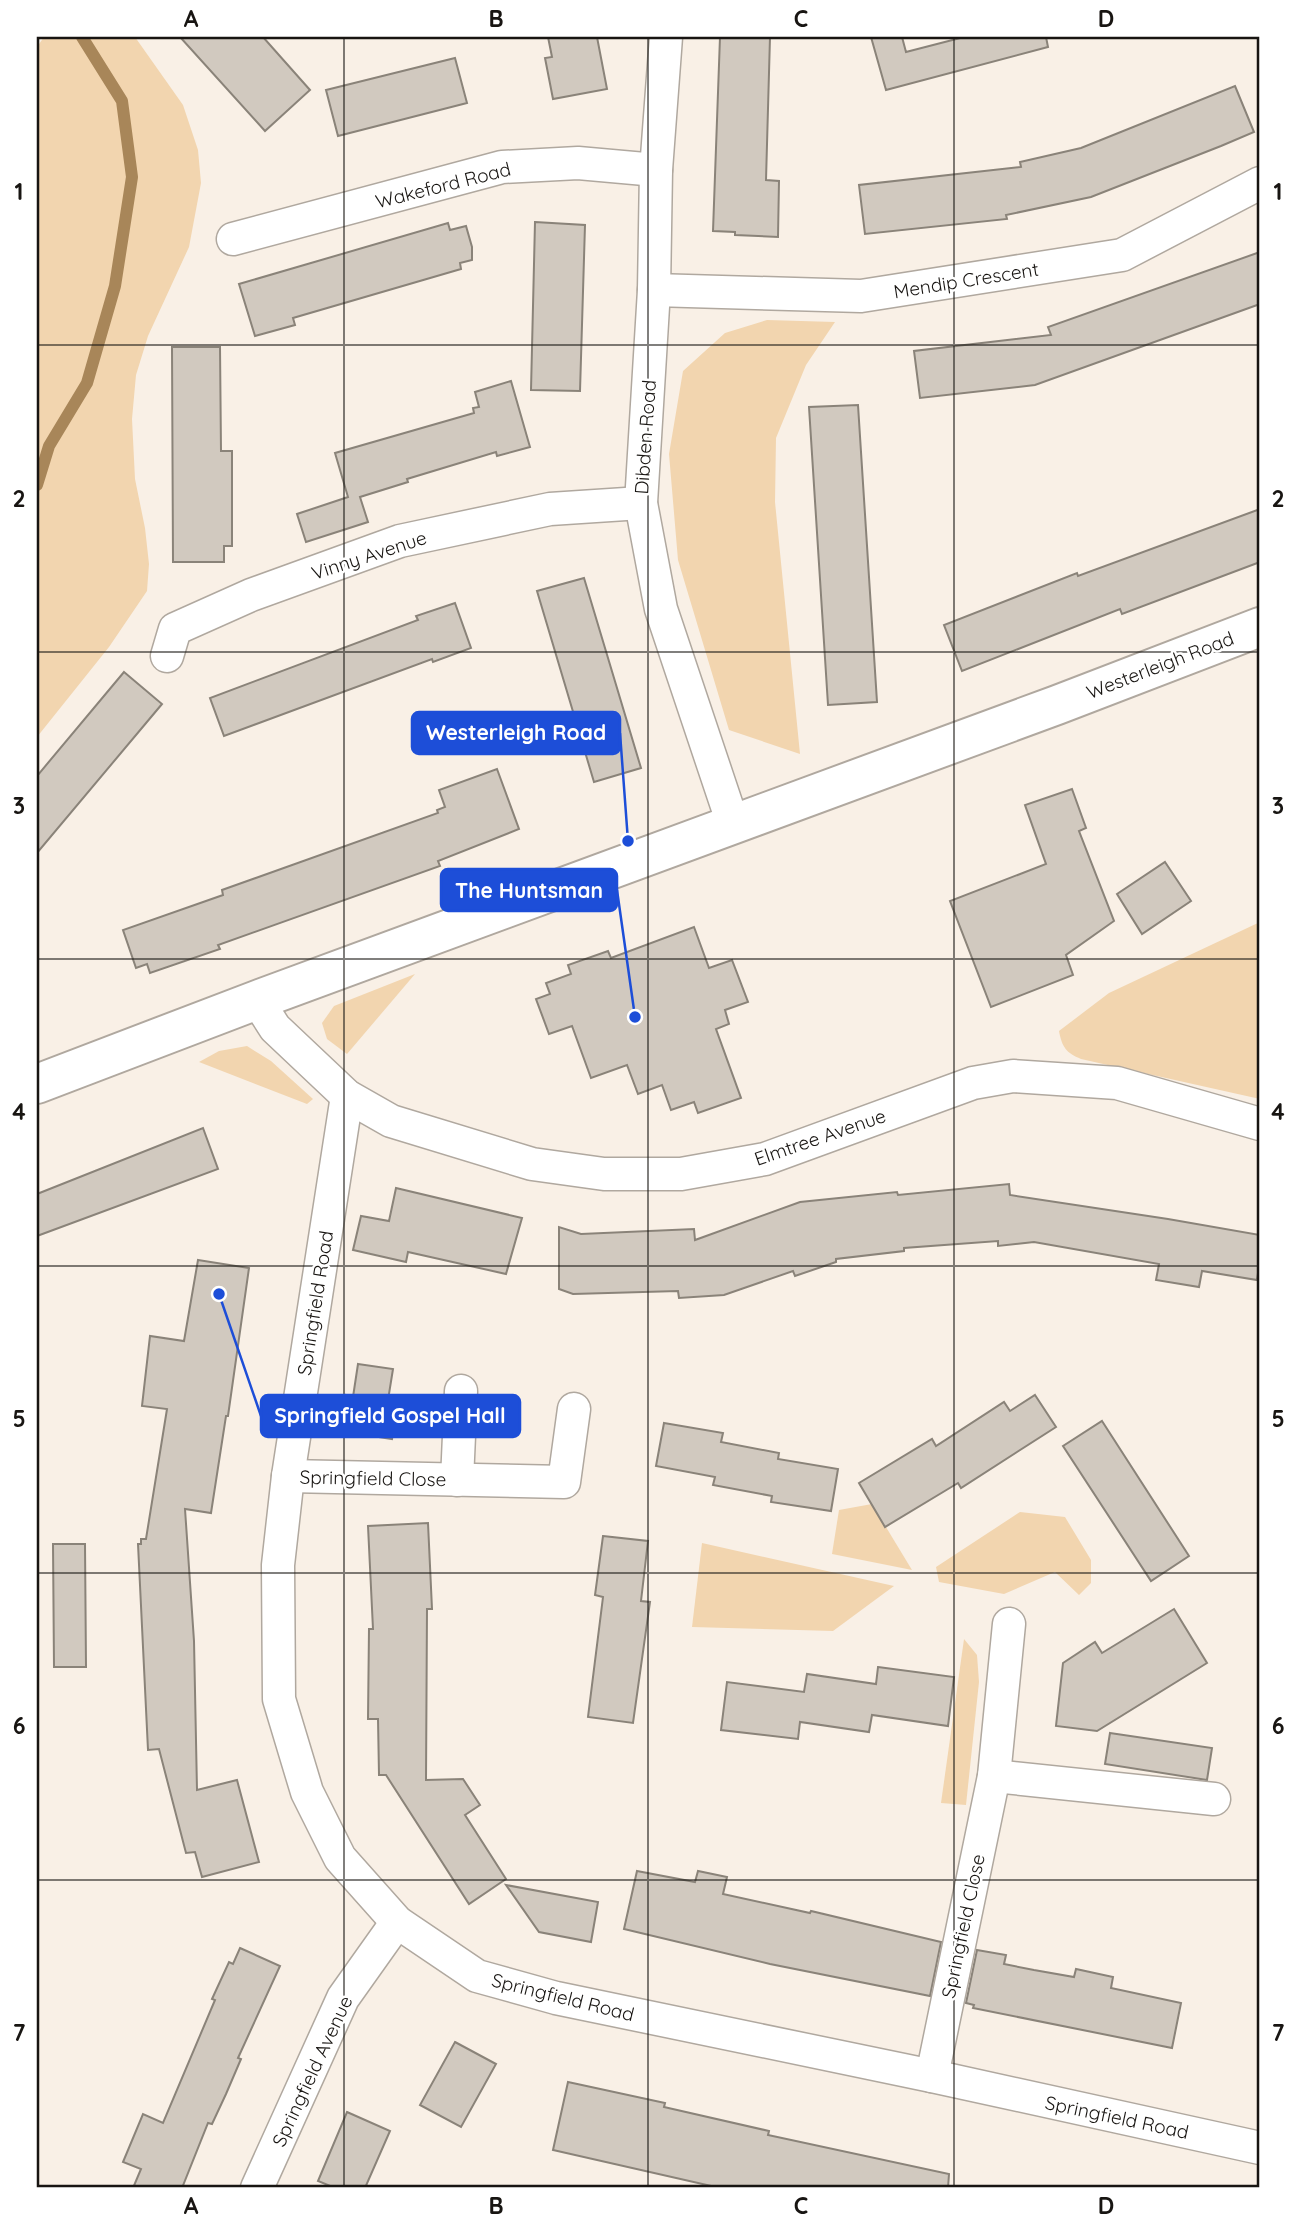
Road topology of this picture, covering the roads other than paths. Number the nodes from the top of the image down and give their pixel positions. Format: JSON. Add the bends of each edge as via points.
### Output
{"nodes":[{"id":1,"x":666,"y":37,"type":"edge"},
{"id":2,"x":656,"y":170,"type":"junction"},
{"id":3,"x":1260,"y":183,"type":"edge"},
{"id":4,"x":233,"y":239,"type":"dead end"},
{"id":5,"x":654,"y":290,"type":"junction"},
{"id":6,"x":641,"y":503,"type":"junction"},
{"id":7,"x":1260,"y":627,"type":"edge"},
{"id":8,"x":167,"y":656,"type":"dead end"},
{"id":9,"x":733,"y":824,"type":"junction"},
{"id":10,"x":257,"y":1000,"type":"junction"},
{"id":11,"x":37,"y":1084,"type":"edge"},
{"id":12,"x":347,"y":1096,"type":"junction"},
{"id":13,"x":1260,"y":1124,"type":"edge"},
{"id":14,"x":461,"y":1391,"type":"dead end"},
{"id":15,"x":575,"y":1409,"type":"dead end"},
{"id":16,"x":288,"y":1476,"type":"junction"},
{"id":17,"x":457,"y":1480,"type":"junction"},
{"id":18,"x":1009,"y":1624,"type":"dead end"},
{"id":19,"x":994,"y":1776,"type":"junction"},
{"id":20,"x":1214,"y":1799,"type":"dead end"},
{"id":21,"x":397,"y":1923,"type":"junction"},
{"id":22,"x":932,"y":2076,"type":"junction"},
{"id":23,"x":1260,"y":2148,"type":"edge"},
{"id":24,"x":257,"y":2188,"type":"edge"}],
"edges":[{"from":1,"to":2,"type":"street","name":"Dibden Road"},
{"from":2,"to":4,"type":"street","name":"Wakeford Road","via":[[578,163],[502,167]]},
{"from":2,"to":5,"type":"street","name":"Dibden Road"},
{"from":3,"to":5,"type":"street","name":"Mendip Crescent","via":[[1122,255],[861,296]]},
{"from":5,"to":6,"type":"street","name":"Dibden Road"},
{"from":6,"to":8,"type":"street","name":"Vinny Avenue","via":[[550,509],[400,541],[251,595],[175,629]]},
{"from":6,"to":9,"type":"street","name":"Dibden Road","via":[[661,609]]},
{"from":7,"to":9,"type":"street","name":"Westerleigh Road"},
{"from":9,"to":10,"type":"street","name":"Westerleigh Road"},
{"from":10,"to":11,"type":"street","name":"Westerleigh Road"},
{"from":10,"to":12,"type":"street","name":"Elmtree Avenue","via":[[275,1028]]},
{"from":12,"to":13,"type":"street","name":"Elmtree Avenue","via":[[391,1121],[532,1164],[604,1174],[681,1174],[765,1159],[973,1083],[1013,1076],[1117,1083]]},
{"from":12,"to":16,"type":"street","name":"Springfield Road"},
{"from":14,"to":17,"type":"street","name":"Springfield Close"},
{"from":15,"to":17,"type":"street","name":"Springfield Close","via":[[564,1482]]},
{"from":16,"to":17,"type":"street","name":"Springfield Close"},
{"from":16,"to":21,"type":"street","name":"Springfield Road","via":[[278,1565],[279,1699],[307,1792],[340,1858]]},
{"from":18,"to":19,"type":"street","name":"Springfield Close"},
{"from":19,"to":20,"type":"street"},
{"from":19,"to":22,"type":"street","name":"Springfield Close"},
{"from":21,"to":22,"type":"street","name":"Springfield Road","via":[[490,1980],[556,1998]]},
{"from":21,"to":24,"type":"street","name":"Springfield Avenue","via":[[343,1998]]},
{"from":22,"to":23,"type":"street","name":"Springfield Road"}]}
